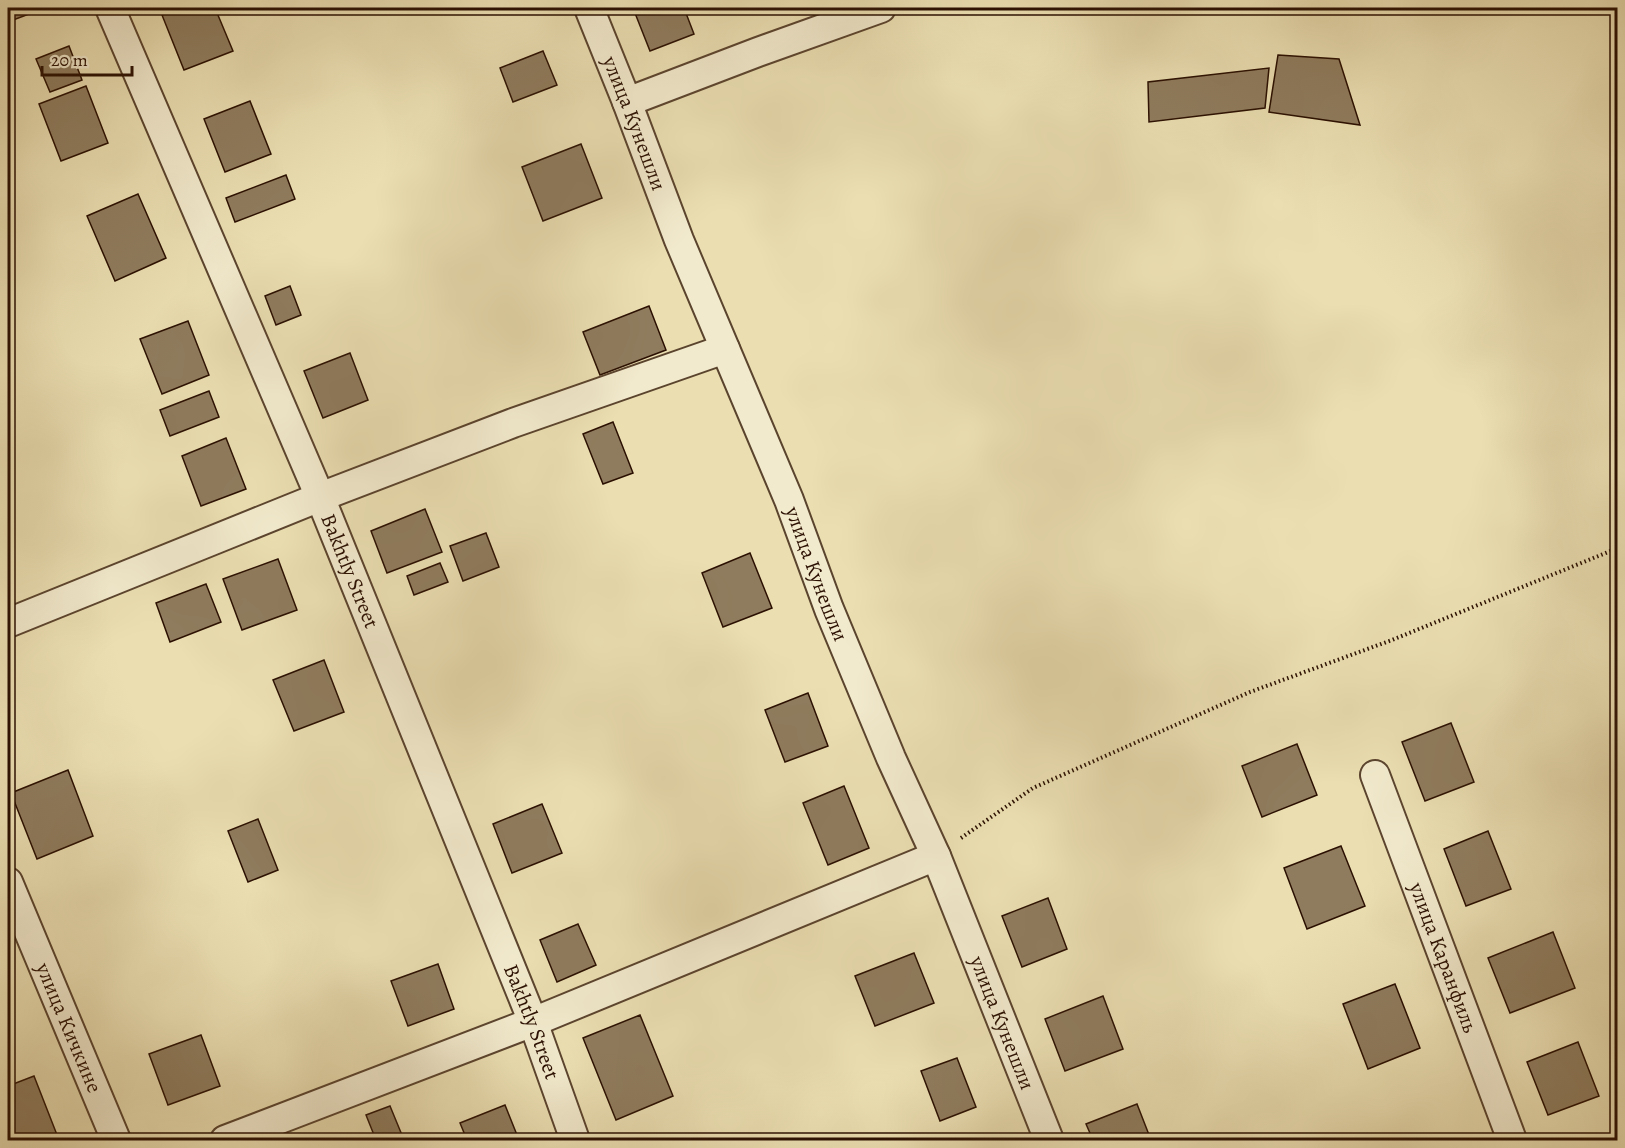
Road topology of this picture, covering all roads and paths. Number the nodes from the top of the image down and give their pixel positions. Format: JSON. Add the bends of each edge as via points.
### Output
{"nodes":[{"id":1,"x":110,"y":8,"type":"edge"},
{"id":2,"x":589,"y":8,"type":"edge"},
{"id":3,"x":881,"y":8,"type":"edge"},
{"id":4,"x":627,"y":102,"type":"junction"},
{"id":5,"x":725,"y":349,"type":"junction"},
{"id":6,"x":320,"y":497,"type":"junction"},
{"id":7,"x":1617,"y":548,"type":"edge"},
{"id":8,"x":8,"y":623,"type":"edge"},
{"id":9,"x":1375,"y":775,"type":"dead end"},
{"id":10,"x":936,"y":856,"type":"junction"},
{"id":11,"x":8,"y":882,"type":"edge"},
{"id":12,"x":533,"y":1022,"type":"junction"},
{"id":13,"x":116,"y":1140,"type":"edge"},
{"id":14,"x":225,"y":1140,"type":"edge"},
{"id":15,"x":575,"y":1140,"type":"edge"},
{"id":16,"x":1048,"y":1140,"type":"edge"},
{"id":17,"x":1512,"y":1140,"type":"edge"}],
"edges":[{"from":1,"to":6,"type":"street","name":"Bakhtly Street"},
{"from":2,"to":4,"type":"street","name":"улица Кунешли"},
{"from":3,"to":4,"type":"street"},
{"from":4,"to":5,"type":"street","name":"улица Кунешли"},
{"from":5,"to":6,"type":"street","via":[[513,423]]},
{"from":5,"to":10,"type":"street","name":"улица Кунешли","via":[[891,758]]},
{"from":6,"to":8,"type":"street"},
{"from":6,"to":12,"type":"street","name":"Bakhtly Street"},
{"from":7,"to":10,"type":"path","via":[[1392,640],[1250,692],[1033,788]]},
{"from":9,"to":17,"type":"street","name":"улица Каранфиль"},
{"from":10,"to":12,"type":"street"},
{"from":10,"to":16,"type":"street","name":"улица Кунешли"},
{"from":11,"to":13,"type":"street","name":"улица Кичкине"},
{"from":12,"to":14,"type":"street"},
{"from":12,"to":15,"type":"street","name":"Bakhtly Street"}]}
